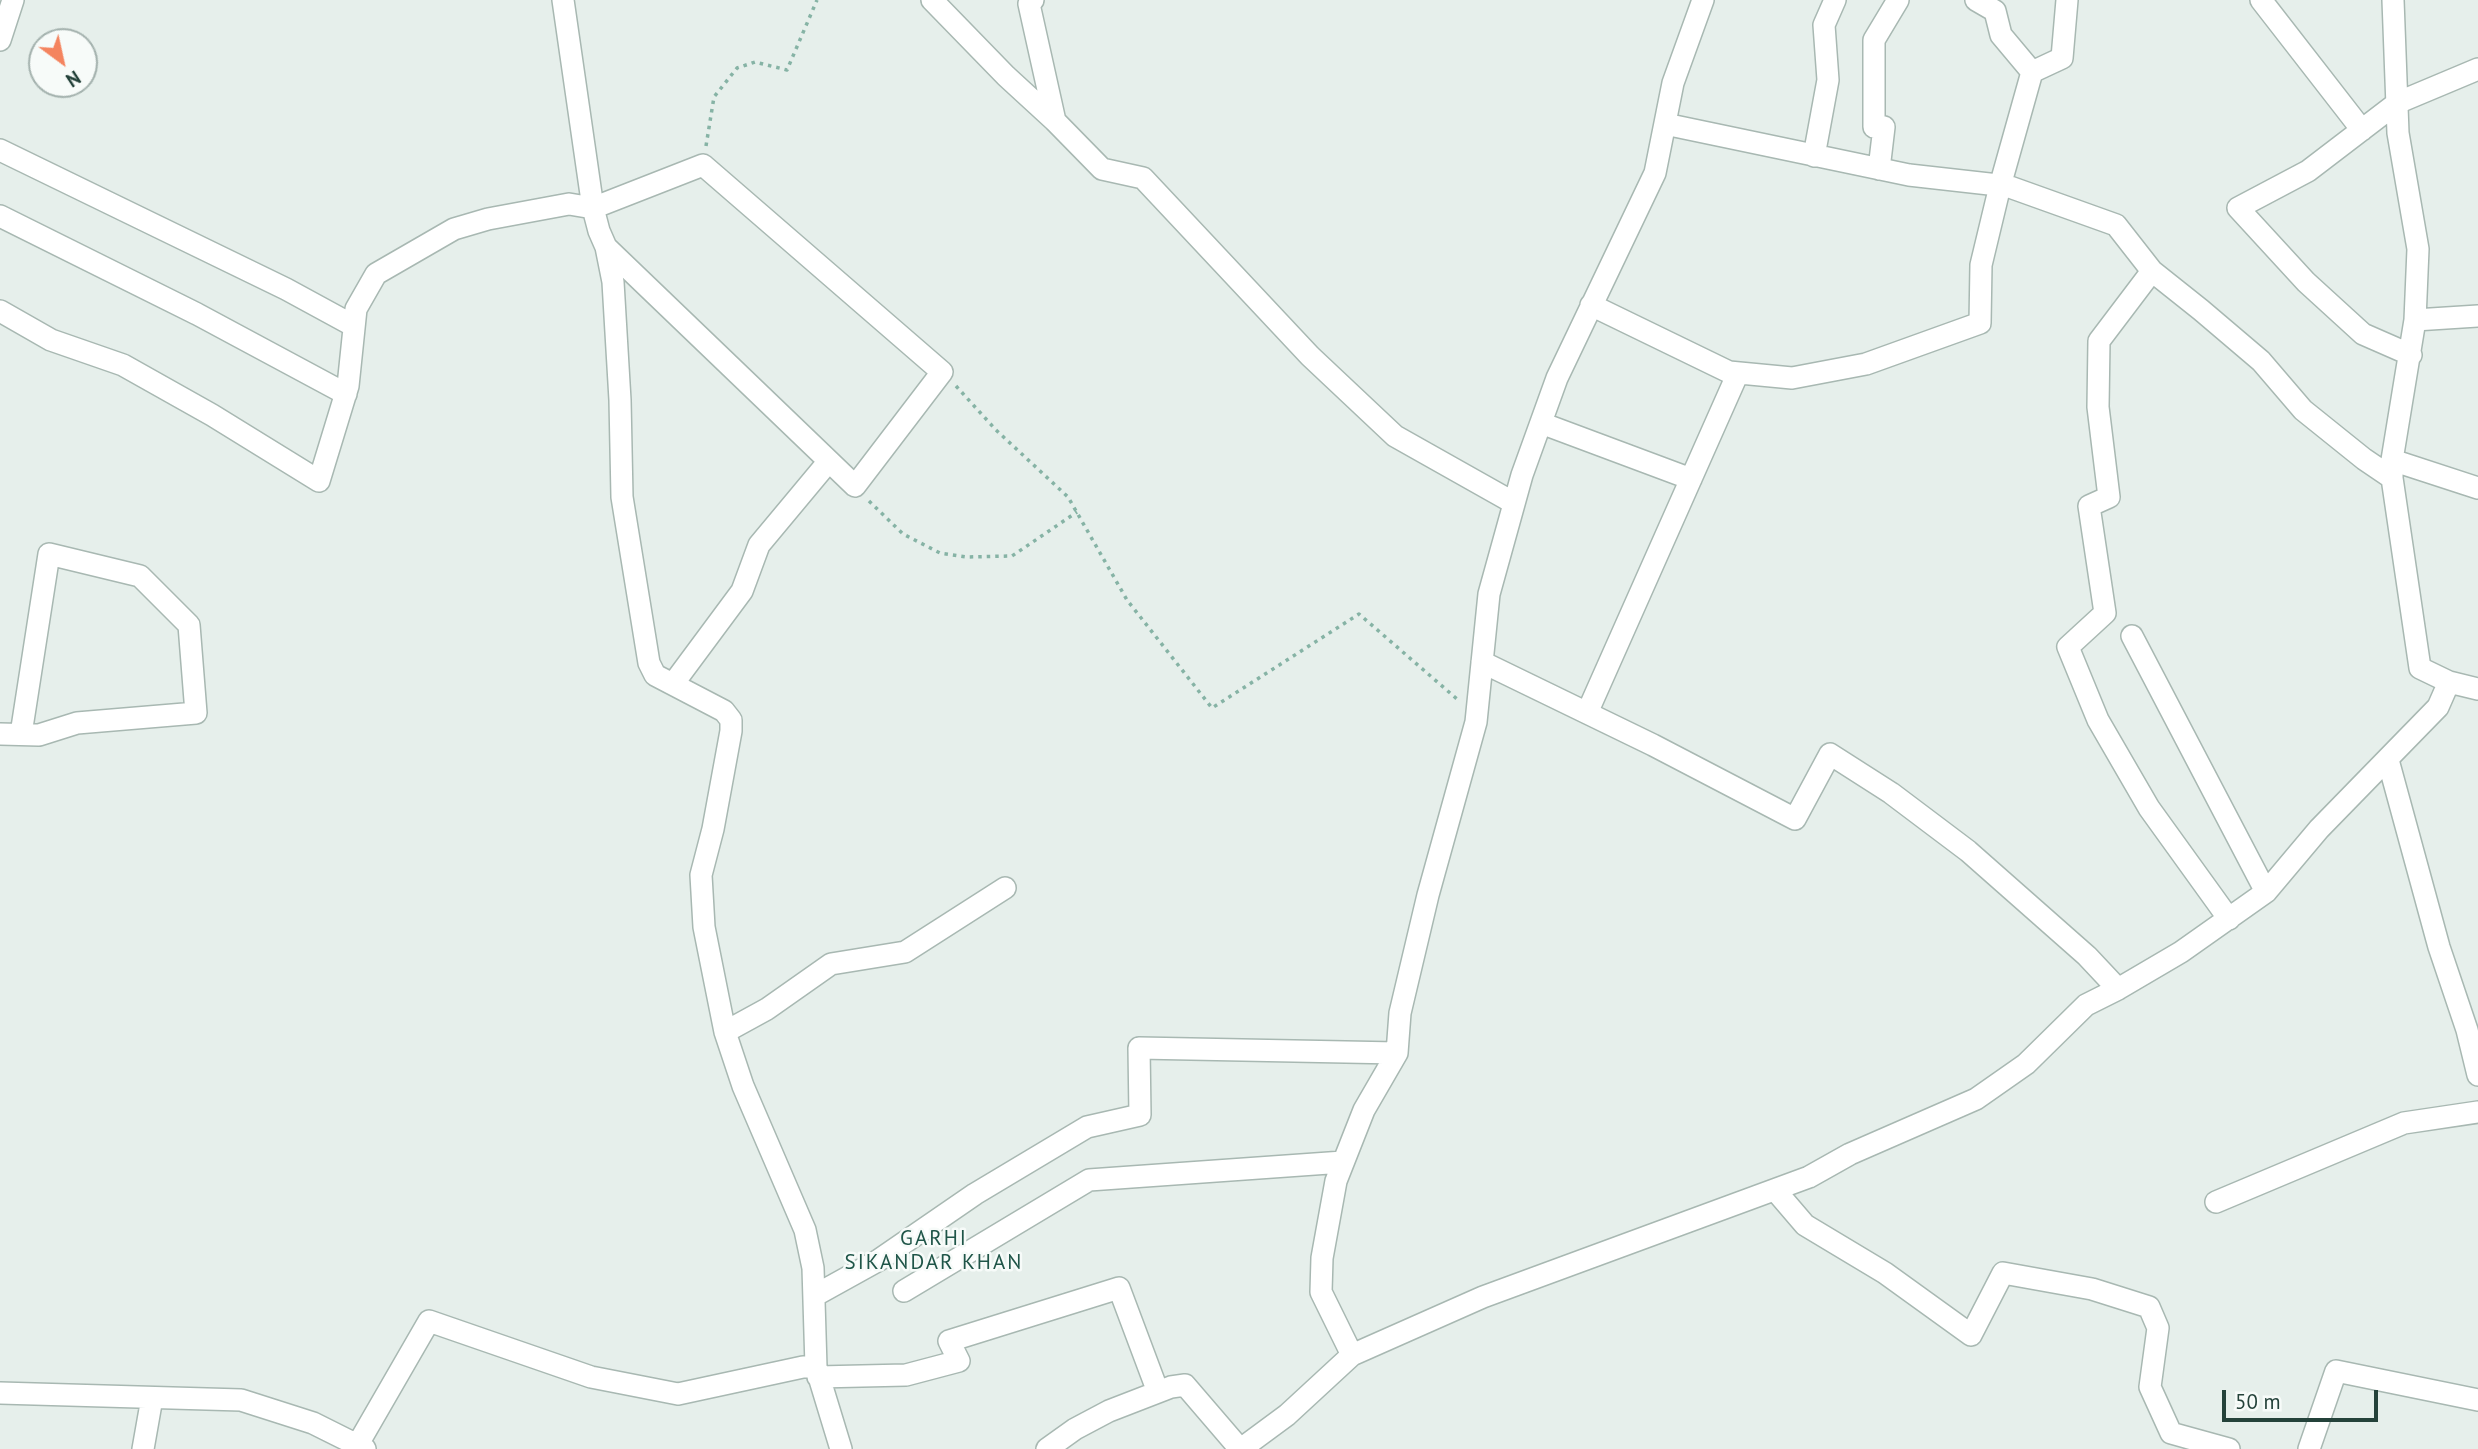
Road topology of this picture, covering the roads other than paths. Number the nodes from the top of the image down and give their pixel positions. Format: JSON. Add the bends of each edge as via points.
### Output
{"nodes":[{"id":1,"x":12,"y":0,"type":"edge"},
{"id":2,"x":563,"y":0,"type":"edge"},
{"id":3,"x":932,"y":0,"type":"edge"},
{"id":4,"x":1033,"y":0,"type":"edge"},
{"id":5,"x":1703,"y":0,"type":"edge"},
{"id":6,"x":1835,"y":0,"type":"edge"},
{"id":7,"x":1898,"y":0,"type":"edge"},
{"id":8,"x":1976,"y":0,"type":"edge"},
{"id":9,"x":2067,"y":0,"type":"edge"},
{"id":10,"x":2262,"y":0,"type":"edge"},
{"id":11,"x":2393,"y":0,"type":"edge"},
{"id":12,"x":0,"y":40,"type":"edge"},
{"id":13,"x":2478,"y":69,"type":"edge"},
{"id":14,"x":2032,"y":72,"type":"junction"},
{"id":15,"x":2396,"y":103,"type":"junction"},
{"id":16,"x":1055,"y":121,"type":"junction"},
{"id":17,"x":1665,"y":124,"type":"junction"},
{"id":18,"x":2362,"y":130,"type":"junction"},
{"id":19,"x":0,"y":150,"type":"edge"},
{"id":20,"x":1814,"y":156,"type":"junction"},
{"id":21,"x":1878,"y":169,"type":"junction"},
{"id":22,"x":2000,"y":186,"type":"junction"},
{"id":23,"x":593,"y":208,"type":"junction"},
{"id":24,"x":0,"y":216,"type":"edge"},
{"id":25,"x":606,"y":247,"type":"junction"},
{"id":26,"x":2152,"y":271,"type":"junction"},
{"id":27,"x":1591,"y":305,"type":"junction"},
{"id":28,"x":0,"y":311,"type":"edge"},
{"id":29,"x":2478,"y":316,"type":"edge"},
{"id":30,"x":2415,"y":320,"type":"junction"},
{"id":31,"x":354,"y":326,"type":"junction"},
{"id":32,"x":2411,"y":355,"type":"junction"},
{"id":33,"x":1738,"y":373,"type":"junction"},
{"id":34,"x":345,"y":394,"type":"junction"},
{"id":35,"x":1541,"y":423,"type":"junction"},
{"id":36,"x":829,"y":461,"type":"junction"},
{"id":37,"x":2392,"y":469,"type":"junction"},
{"id":38,"x":1691,"y":478,"type":"junction"},
{"id":39,"x":2478,"y":488,"type":"edge"},
{"id":40,"x":1514,"y":503,"type":"junction"},
{"id":41,"x":2132,"y":636,"type":"dead end"},
{"id":42,"x":1482,"y":662,"type":"junction"},
{"id":43,"x":2449,"y":682,"type":"junction"},
{"id":44,"x":673,"y":684,"type":"junction"},
{"id":45,"x":2478,"y":689,"type":"edge"},
{"id":46,"x":1587,"y":713,"type":"junction"},
{"id":47,"x":10,"y":734,"type":"edge"},
{"id":48,"x":2388,"y":760,"type":"junction"},
{"id":49,"x":1005,"y":888,"type":"dead end"},
{"id":50,"x":2266,"y":892,"type":"junction"},
{"id":51,"x":2229,"y":919,"type":"junction"},
{"id":52,"x":2118,"y":989,"type":"junction"},
{"id":53,"x":2470,"y":1012,"type":"edge"},
{"id":54,"x":725,"y":1032,"type":"junction"},
{"id":55,"x":1397,"y":1053,"type":"junction"},
{"id":56,"x":2478,"y":1075,"type":"edge"},
{"id":57,"x":2478,"y":1112,"type":"edge"},
{"id":58,"x":1343,"y":1162,"type":"junction"},
{"id":59,"x":1775,"y":1190,"type":"junction"},
{"id":60,"x":2216,"y":1202,"type":"dead end"},
{"id":61,"x":904,"y":1291,"type":"dead end"},
{"id":62,"x":814,"y":1296,"type":"junction"},
{"id":63,"x":1352,"y":1354,"type":"junction"},
{"id":64,"x":817,"y":1372,"type":"junction"},
{"id":65,"x":1158,"y":1392,"type":"junction"},
{"id":66,"x":0,"y":1393,"type":"edge"},
{"id":67,"x":152,"y":1398,"type":"junction"},
{"id":68,"x":2478,"y":1400,"type":"edge"},
{"id":69,"x":362,"y":1447,"type":"edge"},
{"id":70,"x":143,"y":1449,"type":"edge"},
{"id":71,"x":841,"y":1449,"type":"edge"},
{"id":72,"x":1047,"y":1449,"type":"edge"},
{"id":73,"x":1240,"y":1449,"type":"edge"},
{"id":74,"x":2229,"y":1449,"type":"edge"},
{"id":75,"x":2309,"y":1449,"type":"edge"}],
"edges":[{"from":1,"to":12,"type":"street"},
{"from":2,"to":23,"type":"street"},
{"from":3,"to":16,"type":"street"},
{"from":4,"to":16,"type":"street","via":[[1029,4]]},
{"from":5,"to":17,"type":"street","via":[[1673,83]]},
{"from":6,"to":20,"type":"street","via":[[1824,25],[1828,80]]},
{"from":7,"to":21,"type":"street","via":[[1874,40],[1874,127],[1884,127]]},
{"from":8,"to":14,"type":"street","via":[[1994,11],[2001,35]]},
{"from":9,"to":14,"type":"street","via":[[2062,58]]},
{"from":10,"to":18,"type":"street"},
{"from":11,"to":15,"type":"street"},
{"from":13,"to":15,"type":"street"},
{"from":14,"to":22,"type":"street"},
{"from":15,"to":18,"type":"street"},
{"from":15,"to":30,"type":"street","via":[[2418,249]]},
{"from":16,"to":40,"type":"street","via":[[1102,169],[1143,178],[1310,356],[1395,436]]},
{"from":17,"to":20,"type":"street"},
{"from":17,"to":27,"type":"street","via":[[1655,173]]},
{"from":18,"to":32,"type":"street","via":[[2308,171],[2238,208],[2306,282],[2363,334]]},
{"from":19,"to":31,"type":"street"},
{"from":20,"to":21,"type":"street"},
{"from":21,"to":22,"type":"street"},
{"from":22,"to":26,"type":"street","via":[[2116,225]]},
{"from":22,"to":33,"type":"street","via":[[1981,265],[1980,323],[1866,364],[1792,378]]},
{"from":23,"to":25,"type":"street"},
{"from":23,"to":31,"type":"street","via":[[569,204],[454,229],[376,274],[356,309]]},
{"from":23,"to":36,"type":"street","via":[[703,165],[942,372],[855,486]]},
{"from":24,"to":34,"type":"street"},
{"from":25,"to":36,"type":"street"},
{"from":25,"to":44,"type":"street","via":[[616,313],[622,496],[649,663],[654,675]]},
{"from":26,"to":37,"type":"street","via":[[2261,361],[2303,410],[2364,459]]},
{"from":26,"to":51,"type":"street","via":[[2099,341],[2098,407],[2109,497],[2089,506],[2105,613],[2068,647],[2098,720],[2149,808]]},
{"from":27,"to":33,"type":"street"},
{"from":27,"to":35,"type":"street"},
{"from":28,"to":34,"type":"street","via":[[51,340],[122,365],[319,481]]},
{"from":29,"to":30,"type":"street"},
{"from":30,"to":32,"type":"street"},
{"from":31,"to":34,"type":"street"},
{"from":32,"to":37,"type":"street"},
{"from":33,"to":38,"type":"street"},
{"from":35,"to":38,"type":"street"},
{"from":35,"to":40,"type":"street"},
{"from":36,"to":44,"type":"street","via":[[759,545],[742,591]]},
{"from":37,"to":39,"type":"street"},
{"from":37,"to":43,"type":"street","via":[[2420,668]]},
{"from":38,"to":46,"type":"street"},
{"from":40,"to":42,"type":"street","via":[[1489,594]]},
{"from":41,"to":50,"type":"street"},
{"from":42,"to":46,"type":"street"},
{"from":42,"to":55,"type":"street","via":[[1477,716],[1415,947],[1400,1013]]},
{"from":43,"to":45,"type":"street"},
{"from":43,"to":48,"type":"street","via":[[2438,707]]},
{"from":44,"to":54,"type":"street","via":[[724,711],[730,720],[701,875],[705,927]]},
{"from":46,"to":52,"type":"street","via":[[1795,819],[1830,754],[1968,851]]},
{"from":47,"to":47,"type":"street","via":[[39,735],[77,723],[196,713],[189,625],[141,576],[49,554]]},
{"from":48,"to":50,"type":"street","via":[[2319,829]]},
{"from":48,"to":53,"type":"street","via":[[2439,947]]},
{"from":49,"to":54,"type":"street","via":[[905,952],[831,964]]},
{"from":50,"to":51,"type":"street"},
{"from":51,"to":52,"type":"street"},
{"from":52,"to":59,"type":"street","via":[[2086,1005],[2026,1064],[1976,1099]]},
{"from":53,"to":56,"type":"street"},
{"from":54,"to":62,"type":"street","via":[[743,1086],[805,1230]]},
{"from":55,"to":58,"type":"street","via":[[1364,1110]]},
{"from":55,"to":62,"type":"street","via":[[1139,1048],[1140,1115],[1087,1127],[975,1194],[879,1260]]},
{"from":57,"to":60,"type":"street","via":[[2404,1123]]},
{"from":58,"to":61,"type":"street","via":[[1089,1180]]},
{"from":58,"to":63,"type":"street","via":[[1322,1258],[1321,1292]]},
{"from":59,"to":63,"type":"street","via":[[1483,1297]]},
{"from":59,"to":74,"type":"street","via":[[1805,1225],[1885,1273],[1971,1335],[2003,1273],[2092,1289],[2149,1307],[2158,1328],[2150,1387],[2171,1433]]},
{"from":62,"to":64,"type":"street"},
{"from":63,"to":73,"type":"street","via":[[1287,1415]]},
{"from":64,"to":65,"type":"street","via":[[906,1375],[958,1361],[948,1341],[1119,1288]]},
{"from":64,"to":69,"type":"street","via":[[803,1367],[678,1394],[592,1377],[429,1321]]},
{"from":64,"to":71,"type":"street"},
{"from":65,"to":72,"type":"street","via":[[1110,1410]]},
{"from":65,"to":73,"type":"street","via":[[1185,1385]]},
{"from":66,"to":67,"type":"street"},
{"from":67,"to":69,"type":"street","via":[[241,1400],[313,1423]]},
{"from":67,"to":70,"type":"street"},
{"from":68,"to":75,"type":"street","via":[[2336,1371]]}]}
